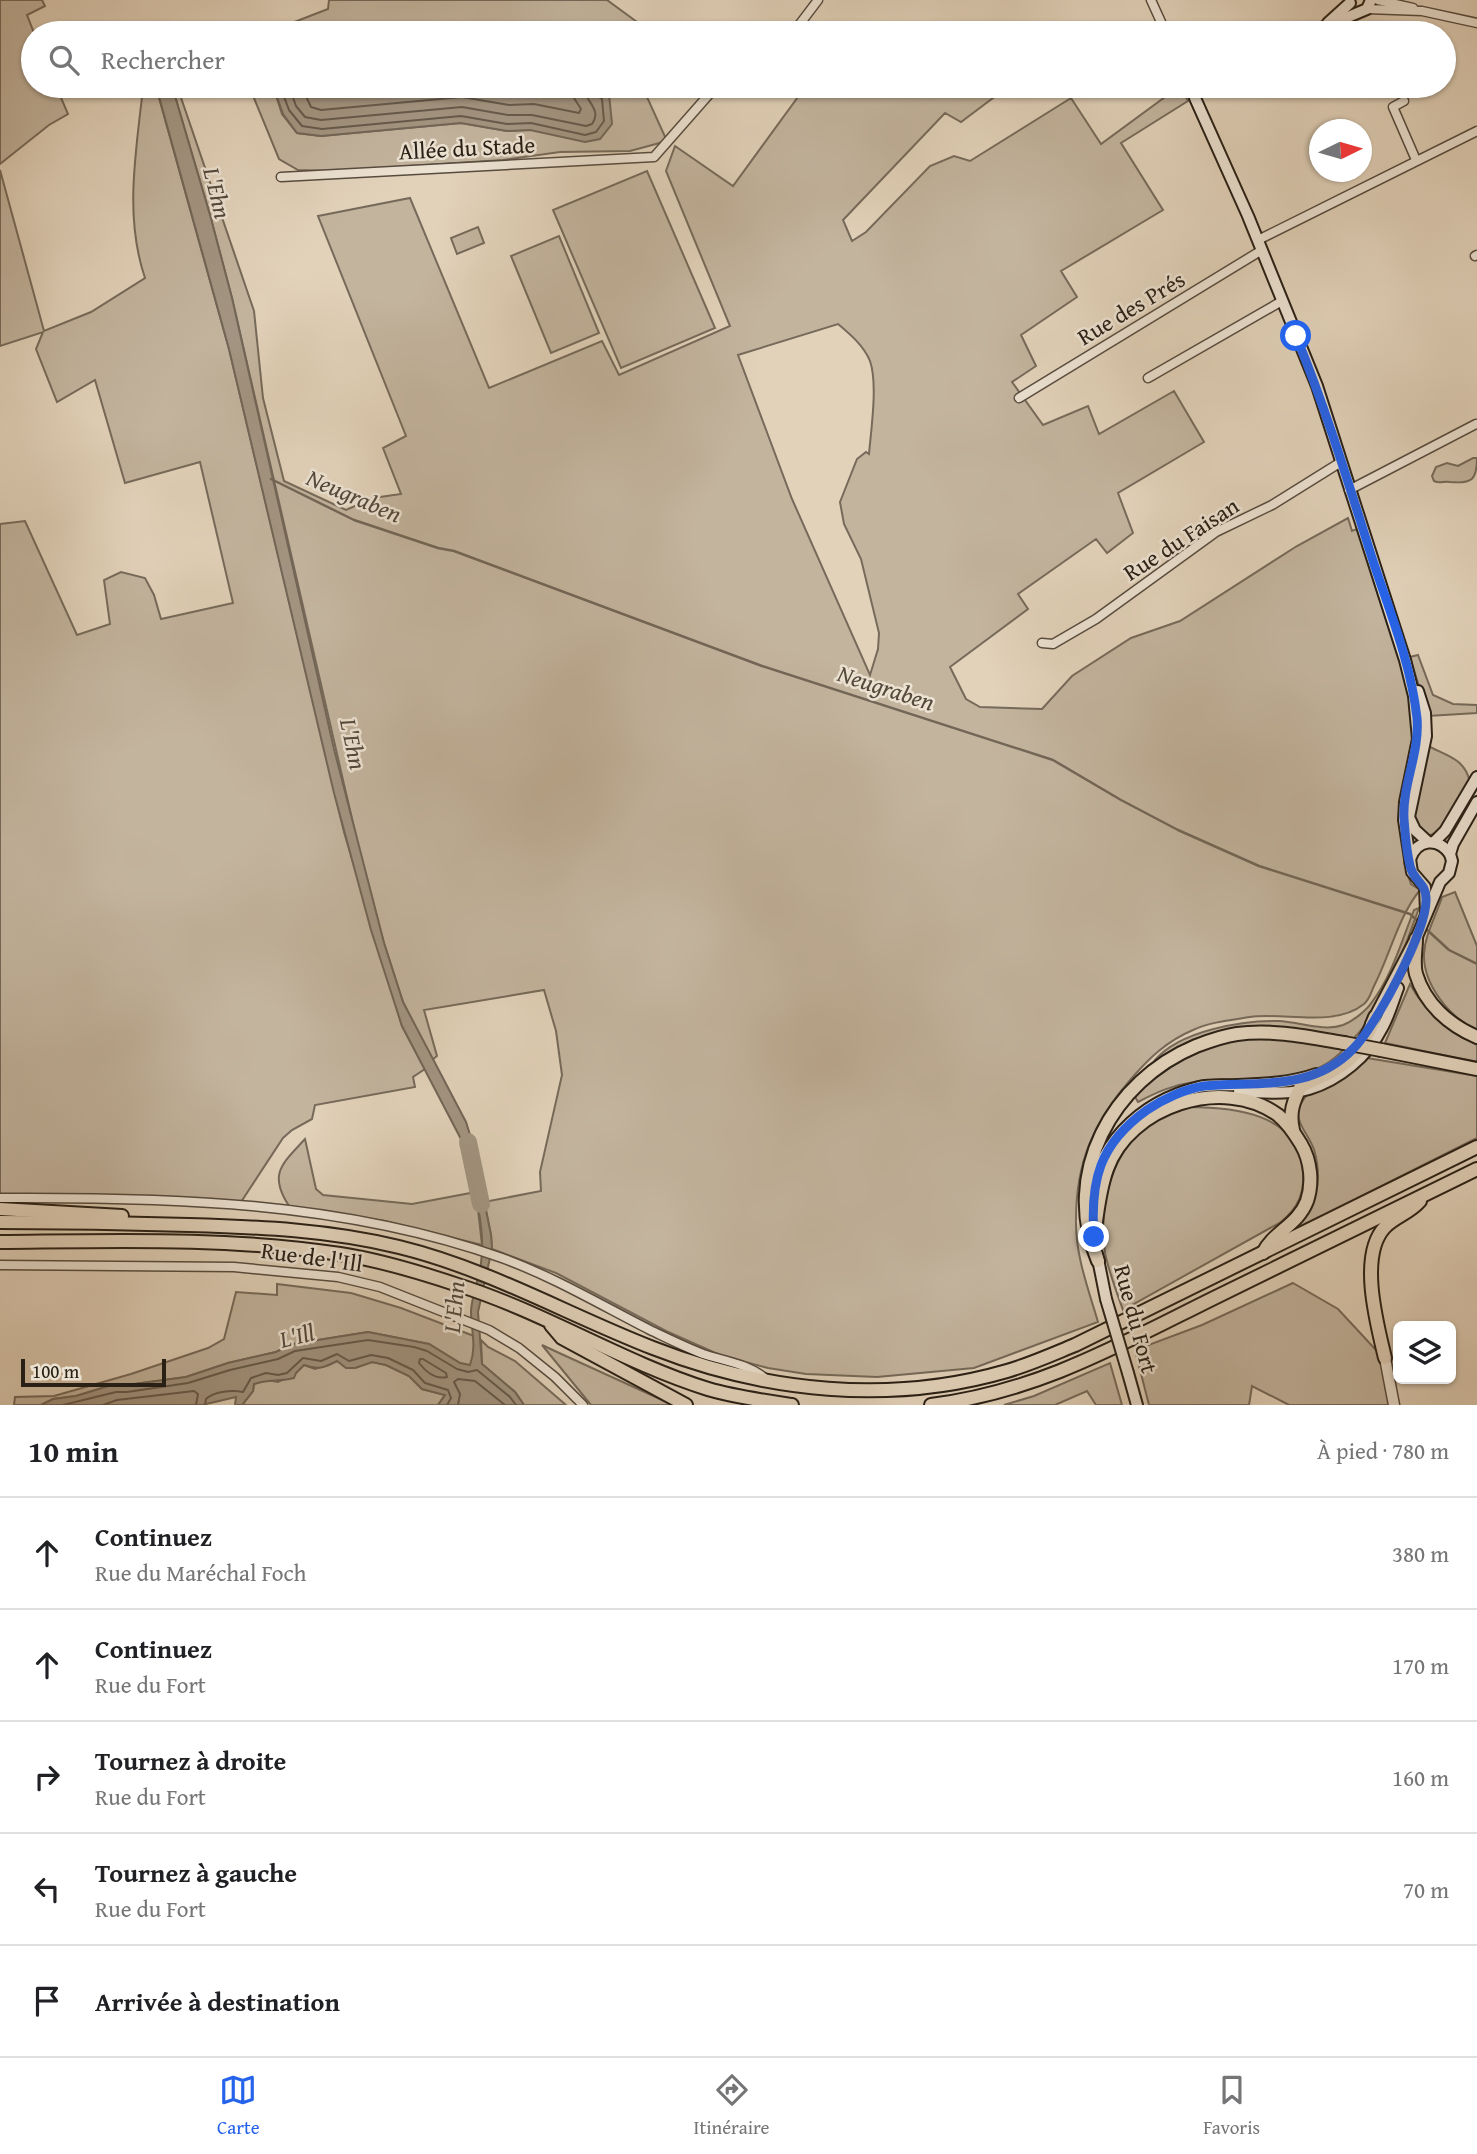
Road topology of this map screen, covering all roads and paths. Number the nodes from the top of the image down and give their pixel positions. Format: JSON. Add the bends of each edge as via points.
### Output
{"nodes":[{"id":1,"x":818,"y":0,"type":"edge"},
{"id":2,"x":1150,"y":0,"type":"edge"},
{"id":3,"x":1378,"y":0,"type":"edge"},
{"id":4,"x":1350,"y":1,"type":"edge"},
{"id":5,"x":1406,"y":3,"type":"edge"},
{"id":6,"x":1366,"y":7,"type":"edge"},
{"id":7,"x":1422,"y":11,"type":"junction"},
{"id":8,"x":802,"y":21,"type":"edge"},
{"id":9,"x":1160,"y":21,"type":"edge"},
{"id":10,"x":1329,"y":21,"type":"edge"},
{"id":11,"x":1337,"y":21,"type":"edge"},
{"id":12,"x":1477,"y":23,"type":"edge"},
{"id":13,"x":704,"y":98,"type":"edge"},
{"id":14,"x":1199,"y":98,"type":"edge"},
{"id":15,"x":1404,"y":101,"type":"dead end"},
{"id":16,"x":1477,"y":131,"type":"edge"},
{"id":17,"x":1416,"y":160,"type":"junction"},
{"id":18,"x":281,"y":177,"type":"dead end"},
{"id":19,"x":1260,"y":245,"type":"junction"},
{"id":20,"x":1282,"y":301,"type":"junction"},
{"id":21,"x":1148,"y":378,"type":"dead end"},
{"id":22,"x":1019,"y":398,"type":"dead end"},
{"id":23,"x":1476,"y":424,"type":"edge"},
{"id":24,"x":1341,"y":462,"type":"junction"},
{"id":25,"x":1349,"y":490,"type":"junction"},
{"id":26,"x":1042,"y":643,"type":"dead end"},
{"id":27,"x":1405,"y":660,"type":"junction"},
{"id":28,"x":1477,"y":777,"type":"edge"},
{"id":29,"x":1477,"y":802,"type":"edge"},
{"id":30,"x":1431,"y":842,"type":"junction"},
{"id":31,"x":1450,"y":854,"type":"junction"},
{"id":32,"x":1410,"y":859,"type":"junction"},
{"id":33,"x":1421,"y":881,"type":"junction"},
{"id":34,"x":1440,"y":882,"type":"junction"},
{"id":35,"x":1426,"y":912,"type":"junction"},
{"id":36,"x":1417,"y":935,"type":"junction"},
{"id":37,"x":1375,"y":1017,"type":"junction"},
{"id":38,"x":1477,"y":1037,"type":"edge"},
{"id":39,"x":1477,"y":1069,"type":"edge"},
{"id":40,"x":1298,"y":1090,"type":"junction"},
{"id":41,"x":1159,"y":1101,"type":"junction"},
{"id":42,"x":1294,"y":1132,"type":"junction"},
{"id":43,"x":1477,"y":1147,"type":"edge"},
{"id":44,"x":1477,"y":1168,"type":"edge"},
{"id":45,"x":1427,"y":1193,"type":"junction"},
{"id":46,"x":0,"y":1198,"type":"edge"},
{"id":47,"x":0,"y":1209,"type":"edge"},
{"id":48,"x":0,"y":1222,"type":"edge"},
{"id":49,"x":132,"y":1223,"type":"junction"},
{"id":50,"x":1094,"y":1237,"type":"junction"},
{"id":51,"x":0,"y":1242,"type":"edge"},
{"id":52,"x":27,"y":1242,"type":"junction"},
{"id":53,"x":0,"y":1250,"type":"edge"},
{"id":54,"x":1263,"y":1253,"type":"junction"},
{"id":55,"x":1098,"y":1261,"type":"junction"},
{"id":56,"x":0,"y":1265,"type":"edge"},
{"id":57,"x":548,"y":1321,"type":"junction"},
{"id":58,"x":1385,"y":1358,"type":"joint"},
{"id":59,"x":771,"y":1383,"type":"junction"},
{"id":60,"x":583,"y":1405,"type":"edge"},
{"id":61,"x":686,"y":1405,"type":"edge"},
{"id":62,"x":792,"y":1405,"type":"edge"},
{"id":63,"x":931,"y":1405,"type":"edge"},
{"id":64,"x":1137,"y":1405,"type":"edge"},
{"id":65,"x":1394,"y":1405,"type":"edge"}],
"edges":[{"from":1,"to":8,"type":"street"},
{"from":2,"to":9,"type":"street"},
{"from":3,"to":5,"type":"street"},
{"from":4,"to":6,"type":"main road","via":[[1353,9]]},
{"from":4,"to":10,"type":"main road"},
{"from":5,"to":7,"type":"street"},
{"from":6,"to":7,"type":"street"},
{"from":6,"to":11,"type":"main road"},
{"from":7,"to":12,"type":"street"},
{"from":13,"to":18,"type":"street","name":"Allée du Stade","via":[[654,157]]},
{"from":14,"to":19,"type":"main road"},
{"from":15,"to":17,"type":"street","via":[[1393,107]]},
{"from":16,"to":17,"type":"street","name":"Rue des Prés"},
{"from":17,"to":19,"type":"street","name":"Rue des Prés"},
{"from":19,"to":20,"type":"main road"},
{"from":19,"to":22,"type":"street","name":"Rue des Prés"},
{"from":20,"to":21,"type":"street"},
{"from":20,"to":24,"type":"main road","via":[[1317,386]]},
{"from":23,"to":25,"type":"street"},
{"from":24,"to":25,"type":"main road"},
{"from":24,"to":26,"type":"street","name":"Rue du Faisan","via":[[1272,505],[1216,532],[1096,619],[1053,644]]},
{"from":25,"to":27,"type":"main road"},
{"from":27,"to":30,"type":"main road","via":[[1423,706],[1426,733],[1409,817],[1415,830]]},
{"from":27,"to":32,"type":"main road","name":"Rue du Fort","via":[[1418,727],[1404,812]]},
{"from":28,"to":30,"type":"main road","via":[[1445,831]]},
{"from":29,"to":31,"type":"main road","name":"Rue du Fort"},
{"from":30,"to":31,"type":"main road","via":[[1441,844]]},
{"from":30,"to":32,"type":"main road","via":[[1416,848]]},
{"from":31,"to":34,"type":"main road","name":"Rue du Fort","via":[[1449,873]]},
{"from":32,"to":33,"type":"main road","name":"Rue du Fort","via":[[1412,872]]},
{"from":33,"to":34,"type":"main road"},
{"from":33,"to":35,"type":"main road","name":"Rue du Fort"},
{"from":34,"to":35,"type":"main road","name":"Rue du Fort"},
{"from":35,"to":36,"type":"main road","name":"Rue du Fort"},
{"from":36,"to":37,"type":"main road","name":"Rue du Fort"},
{"from":36,"to":38,"type":"highway","via":[[1415,971],[1426,999]]},
{"from":36,"to":40,"type":"main road","name":"Rue du Fort","via":[[1383,1028],[1372,1045],[1333,1079]]},
{"from":37,"to":40,"type":"highway","via":[[1367,1040],[1348,1062]]},
{"from":37,"to":41,"type":"main road","name":"Rue du Fort","via":[[1353,1049],[1333,1067],[1314,1075],[1200,1087]]},
{"from":39,"to":55,"type":"highway","bridge":true,"via":[[1288,1034],[1238,1033],[1179,1054],[1141,1080],[1104,1128],[1088,1175],[1087,1226]]},
{"from":40,"to":41,"type":"main road","name":"Rue du Fort","via":[[1201,1093]]},
{"from":40,"to":42,"type":"highway","via":[[1290,1119]]},
{"from":41,"to":50,"type":"main road","name":"Rue du Fort","via":[[1116,1136],[1105,1153],[1092,1205]]},
{"from":42,"to":50,"type":"highway","via":[[1277,1115],[1230,1098],[1202,1098],[1156,1113],[1120,1144],[1107,1167]]},
{"from":42,"to":54,"type":"highway","via":[[1308,1160],[1306,1202],[1291,1226],[1269,1241]]},
{"from":43,"to":54,"type":"highway"},
{"from":44,"to":45,"type":"highway"},
{"from":45,"to":58,"type":"highway","via":[[1376,1240],[1373,1294]]},
{"from":45,"to":63,"type":"highway","via":[[1055,1375]]},
{"from":46,"to":59,"type":"street","via":[[282,1209],[412,1230],[547,1275],[650,1330],[758,1371]]},
{"from":47,"to":49,"type":"highway","via":[[120,1215]]},
{"from":48,"to":49,"type":"highway"},
{"from":49,"to":59,"type":"highway","via":[[268,1227],[401,1248],[500,1280],[651,1348]]},
{"from":50,"to":55,"type":"main road","name":"Rue du Fort"},
{"from":51,"to":52,"type":"highway"},
{"from":52,"to":53,"type":"highway"},
{"from":52,"to":57,"type":"highway","via":[[193,1242],[342,1255],[461,1285]]},
{"from":54,"to":59,"type":"highway","via":[[1075,1345],[1008,1371],[928,1387],[871,1390]]},
{"from":55,"to":64,"type":"main road","name":"Rue du Fort","bridge":true},
{"from":56,"to":60,"type":"street","name":"Rue de l'Ill","via":[[233,1266],[338,1276],[380,1287],[489,1330],[519,1348]]},
{"from":57,"to":61,"type":"highway","via":[[562,1338]]},
{"from":57,"to":62,"type":"highway","via":[[708,1388]]},
{"from":58,"to":65,"type":"street"}]}
